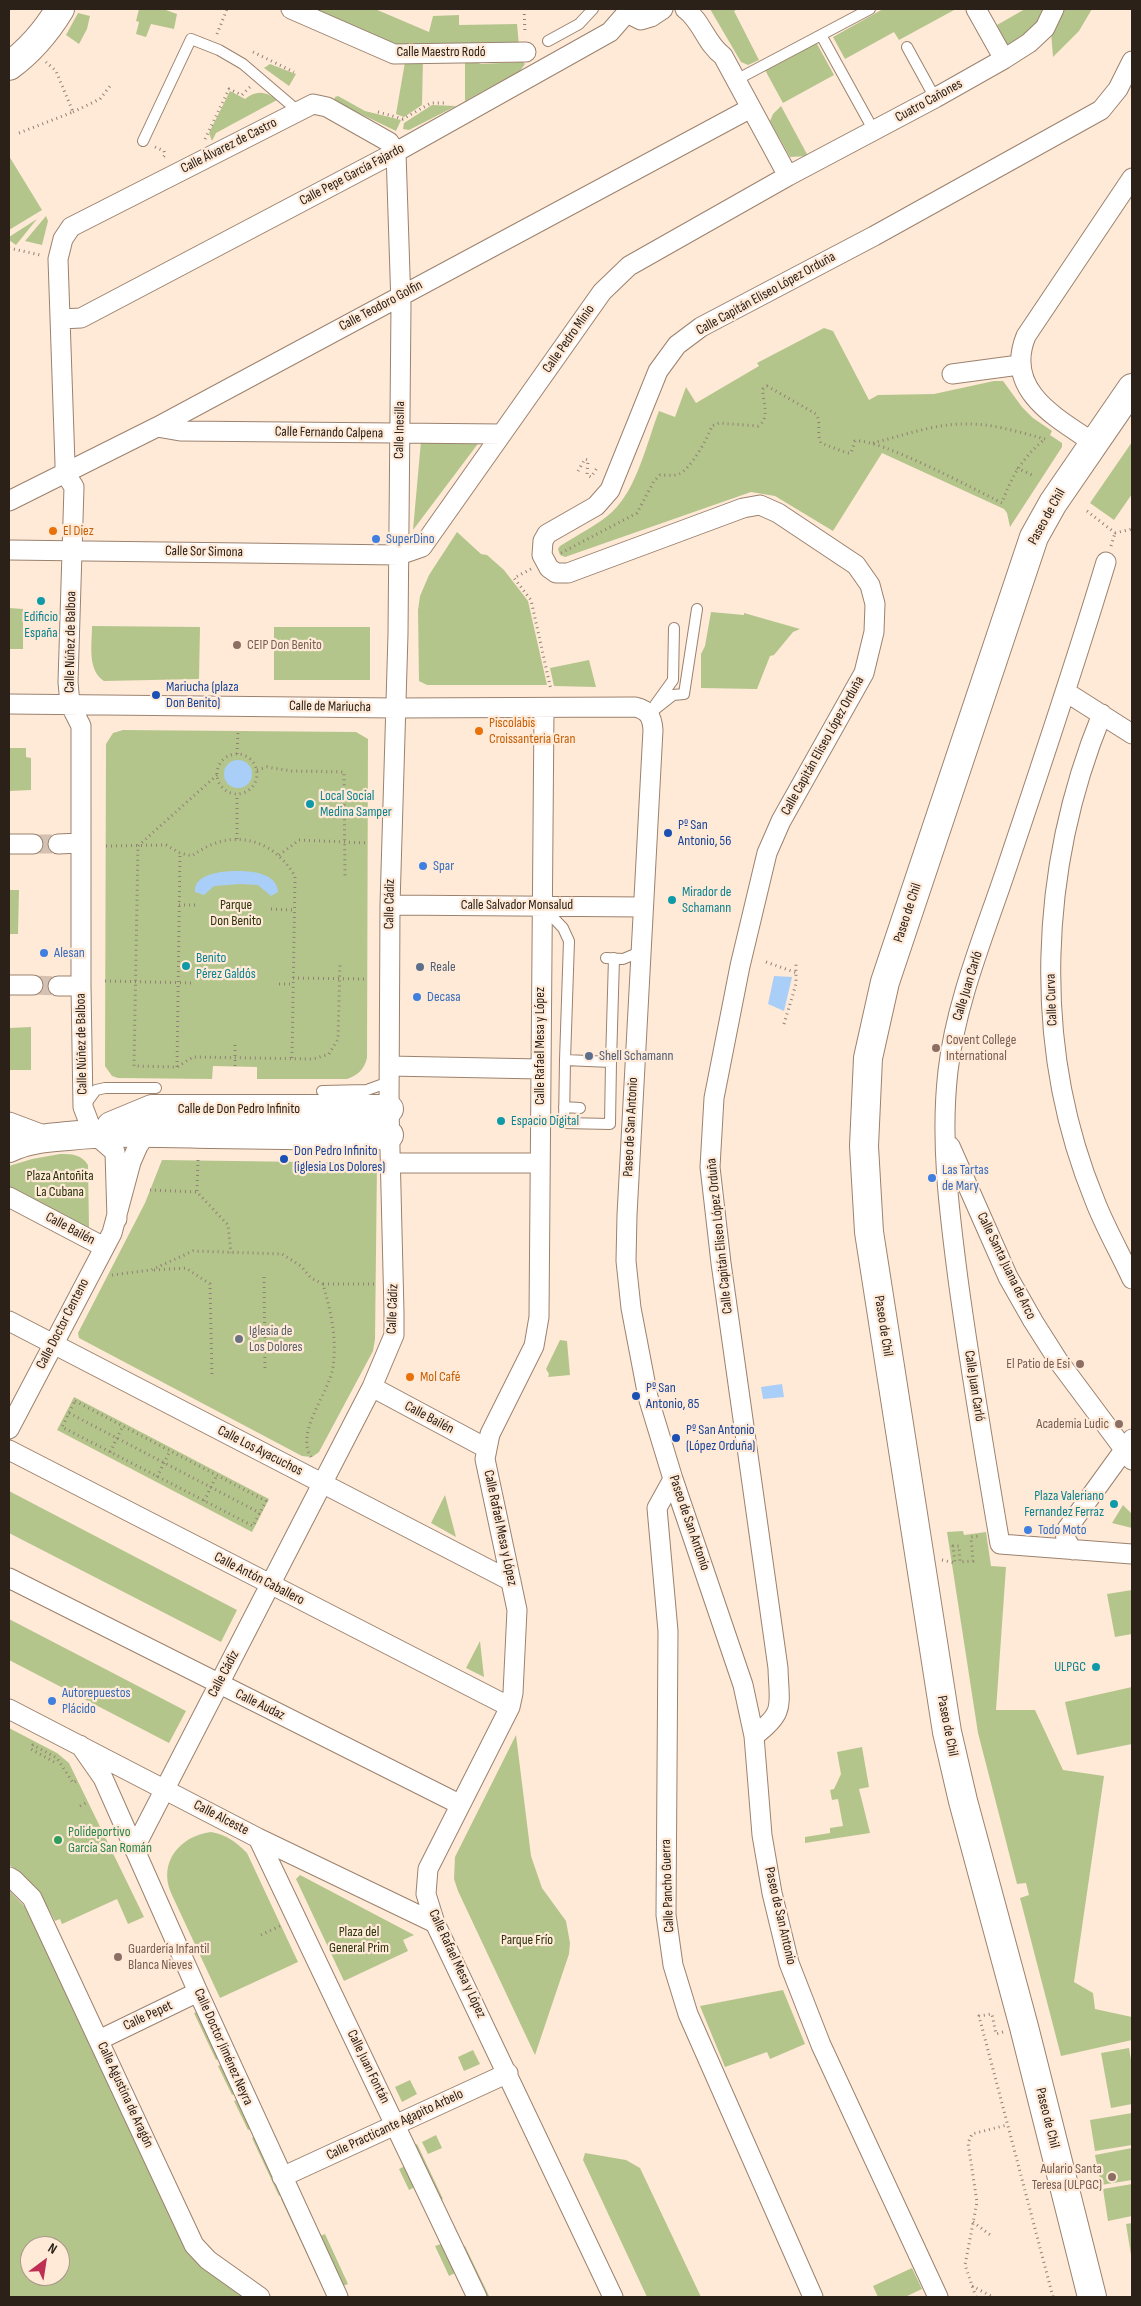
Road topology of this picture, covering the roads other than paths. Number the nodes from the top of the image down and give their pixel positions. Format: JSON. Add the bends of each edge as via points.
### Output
{"nodes":[{"id":1,"x":60,"y":9,"type":"edge"},
{"id":2,"x":291,"y":9,"type":"edge"},
{"id":3,"x":593,"y":9,"type":"edge"},
{"id":4,"x":663,"y":9,"type":"edge"},
{"id":5,"x":685,"y":9,"type":"edge"},
{"id":6,"x":704,"y":9,"type":"edge"},
{"id":7,"x":870,"y":9,"type":"edge"},
{"id":8,"x":976,"y":9,"type":"edge"},
{"id":9,"x":1054,"y":9,"type":"edge"},
{"id":10,"x":629,"y":11,"type":"edge"},
{"id":11,"x":821,"y":35,"type":"junction"},
{"id":12,"x":548,"y":41,"type":"dead end"},
{"id":13,"x":907,"y":46,"type":"dead end"},
{"id":14,"x":526,"y":52,"type":"road end"},
{"id":15,"x":723,"y":56,"type":"junction"},
{"id":16,"x":1004,"y":59,"type":"junction"},
{"id":17,"x":1132,"y":62,"type":"edge"},
{"id":18,"x":9,"y":66,"type":"edge"},
{"id":19,"x":736,"y":80,"type":"junction"},
{"id":20,"x":935,"y":98,"type":"junction"},
{"id":21,"x":751,"y":108,"type":"junction"},
{"id":22,"x":298,"y":110,"type":"junction"},
{"id":23,"x":874,"y":131,"type":"junction"},
{"id":24,"x":143,"y":141,"type":"road end"},
{"id":25,"x":396,"y":152,"type":"junction"},
{"id":26,"x":788,"y":176,"type":"junction"},
{"id":27,"x":1132,"y":178,"type":"edge"},
{"id":28,"x":63,"y":239,"type":"joint"},
{"id":29,"x":401,"y":295,"type":"junction"},
{"id":30,"x":61,"y":319,"type":"junction"},
{"id":31,"x":1019,"y":365,"type":"junction"},
{"id":32,"x":952,"y":374,"type":"dead end"},
{"id":33,"x":1132,"y":388,"type":"edge"},
{"id":34,"x":156,"y":427,"type":"junction"},
{"id":35,"x":399,"y":434,"type":"junction"},
{"id":36,"x":502,"y":434,"type":"junction"},
{"id":37,"x":1094,"y":442,"type":"junction"},
{"id":38,"x":65,"y":473,"type":"junction"},
{"id":39,"x":9,"y":501,"type":"edge"},
{"id":40,"x":9,"y":550,"type":"edge"},
{"id":41,"x":73,"y":550,"type":"junction"},
{"id":42,"x":399,"y":555,"type":"junction"},
{"id":43,"x":1106,"y":562,"type":"dead end"},
{"id":44,"x":697,"y":608,"type":"dead end"},
{"id":45,"x":674,"y":628,"type":"dead end"},
{"id":46,"x":1066,"y":692,"type":"junction"},
{"id":47,"x":9,"y":704,"type":"edge"},
{"id":48,"x":70,"y":704,"type":"junction"},
{"id":49,"x":395,"y":708,"type":"junction"},
{"id":50,"x":549,"y":708,"type":"junction"},
{"id":51,"x":649,"y":714,"type":"junction"},
{"id":52,"x":1102,"y":714,"type":"junction"},
{"id":53,"x":1132,"y":734,"type":"edge"},
{"id":54,"x":80,"y":842,"type":"junction"},
{"id":55,"x":9,"y":844,"type":"edge"},
{"id":56,"x":33,"y":844,"type":"tunnel mouth"},
{"id":57,"x":58,"y":844,"type":"tunnel mouth"},
{"id":58,"x":390,"y":905,"type":"junction"},
{"id":59,"x":540,"y":905,"type":"junction"},
{"id":60,"x":643,"y":907,"type":"junction"},
{"id":61,"x":640,"y":952,"type":"junction"},
{"id":62,"x":9,"y":985,"type":"edge"},
{"id":63,"x":33,"y":985,"type":"tunnel mouth"},
{"id":64,"x":58,"y":986,"type":"tunnel mouth"},
{"id":65,"x":81,"y":986,"type":"junction"},
{"id":66,"x":565,"y":1060,"type":"junction"},
{"id":67,"x":611,"y":1062,"type":"junction"},
{"id":68,"x":540,"y":1069,"type":"junction"},
{"id":69,"x":389,"y":1074,"type":"junction"},
{"id":70,"x":156,"y":1088,"type":"dead end"},
{"id":71,"x":322,"y":1091,"type":"dead end"},
{"id":72,"x":83,"y":1107,"type":"junction"},
{"id":73,"x":564,"y":1108,"type":"junction"},
{"id":74,"x":580,"y":1108,"type":"dead end"},
{"id":75,"x":9,"y":1122,"type":"edge"},
{"id":76,"x":389,"y":1122,"type":"junction"},
{"id":77,"x":148,"y":1131,"type":"junction"},
{"id":78,"x":93,"y":1133,"type":"junction"},
{"id":79,"x":946,"y":1136,"type":"junction"},
{"id":80,"x":50,"y":1138,"type":"junction"},
{"id":81,"x":9,"y":1148,"type":"edge"},
{"id":82,"x":391,"y":1163,"type":"junction"},
{"id":83,"x":540,"y":1163,"type":"junction"},
{"id":84,"x":9,"y":1197,"type":"edge"},
{"id":85,"x":117,"y":1219,"type":"junction"},
{"id":86,"x":104,"y":1247,"type":"junction"},
{"id":87,"x":1132,"y":1279,"type":"edge"},
{"id":88,"x":9,"y":1321,"type":"edge"},
{"id":89,"x":53,"y":1344,"type":"junction"},
{"id":90,"x":372,"y":1387,"type":"junction"},
{"id":91,"x":9,"y":1429,"type":"edge"},
{"id":92,"x":486,"y":1448,"type":"junction"},
{"id":93,"x":9,"y":1450,"type":"edge"},
{"id":94,"x":1129,"y":1450,"type":"edge"},
{"id":95,"x":673,"y":1479,"type":"junction"},
{"id":96,"x":322,"y":1483,"type":"junction"},
{"id":97,"x":1073,"y":1550,"type":"junction"},
{"id":98,"x":1132,"y":1554,"type":"edge"},
{"id":99,"x":9,"y":1578,"type":"edge"},
{"id":100,"x":511,"y":1581,"type":"junction"},
{"id":101,"x":270,"y":1585,"type":"junction"},
{"id":102,"x":218,"y":1684,"type":"junction"},
{"id":103,"x":510,"y":1706,"type":"junction"},
{"id":104,"x":9,"y":1708,"type":"edge"},
{"id":105,"x":754,"y":1736,"type":"junction"},
{"id":106,"x":80,"y":1745,"type":"junction"},
{"id":107,"x":164,"y":1789,"type":"junction"},
{"id":108,"x":459,"y":1804,"type":"junction"},
{"id":109,"x":258,"y":1838,"type":"junction"},
{"id":110,"x":134,"y":1849,"type":"junction"},
{"id":111,"x":9,"y":1877,"type":"edge"},
{"id":112,"x":435,"y":1923,"type":"junction"},
{"id":113,"x":198,"y":1992,"type":"junction"},
{"id":114,"x":99,"y":2040,"type":"junction"},
{"id":115,"x":508,"y":2073,"type":"junction"},
{"id":116,"x":395,"y":2125,"type":"junction"},
{"id":117,"x":282,"y":2177,"type":"junction"},
{"id":118,"x":333,"y":2294,"type":"edge"},
{"id":119,"x":260,"y":2297,"type":"edge"},
{"id":120,"x":477,"y":2297,"type":"edge"},
{"id":121,"x":613,"y":2297,"type":"edge"},
{"id":122,"x":813,"y":2297,"type":"edge"},
{"id":123,"x":938,"y":2297,"type":"edge"},
{"id":124,"x":1092,"y":2297,"type":"edge"}],
"edges":[{"from":1,"to":18,"type":"street","via":[[48,30]]},
{"from":2,"to":14,"type":"street","name":"Calle Maestro Rodó","via":[[394,54]]},
{"from":3,"to":12,"type":"lane","via":[[579,24]]},
{"from":4,"to":10,"type":"street","via":[[641,20]]},
{"from":5,"to":15,"type":"street","via":[[694,15],[716,51]]},
{"from":6,"to":15,"type":"street","via":[[723,46]]},
{"from":7,"to":11,"type":"lane"},
{"from":8,"to":16,"type":"street"},
{"from":9,"to":16,"type":"street","name":"Cuatro Cañones","via":[[1045,28]]},
{"from":10,"to":25,"type":"street","name":"Calle Pepe García Fajardo","via":[[610,32]]},
{"from":11,"to":19,"type":"lane"},
{"from":11,"to":23,"type":"lane"},
{"from":13,"to":20,"type":"lane"},
{"from":15,"to":19,"type":"street"},
{"from":16,"to":20,"type":"street","name":"Cuatro Cañones"},
{"from":17,"to":105,"type":"street","name":"Calle Capitán Eliseo López Orduña","via":[[1118,89],[1101,110],[874,236],[701,327],[678,345],[658,371],[615,481],[604,498],[547,534],[542,547],[544,562],[556,573],[568,573],[743,508],[760,505],[778,512],[856,565],[870,585],[875,604],[874,632],[864,673],[781,821],[767,853],[714,1098],[710,1167],[778,1668],[779,1710],[772,1723]]},
{"from":19,"to":21,"type":"street"},
{"from":20,"to":23,"type":"street","name":"Cuatro Cañones"},
{"from":21,"to":26,"type":"street"},
{"from":21,"to":29,"type":"street","name":"Calle Teodoro Golfin"},
{"from":22,"to":24,"type":"lane","via":[[235,59],[191,39]]},
{"from":22,"to":25,"type":"street","name":"Calle Álvarez de Castro","via":[[313,104],[327,107],[389,142]]},
{"from":22,"to":28,"type":"street","name":"Calle Álvarez de Castro","via":[[71,227]]},
{"from":23,"to":26,"type":"street","name":"Cuatro Cañones"},
{"from":25,"to":29,"type":"street","name":"Calle Inesilla"},
{"from":25,"to":30,"type":"street","name":"Calle Pepe García Fajardo","via":[[81,318]]},
{"from":26,"to":36,"type":"street","name":"Calle Pedro Minio","via":[[629,266],[614,279]]},
{"from":27,"to":31,"type":"street","via":[[1026,336],[1020,350]]},
{"from":28,"to":30,"type":"street","name":"Calle Núñez de Balboa","via":[[58,260]]},
{"from":29,"to":34,"type":"street","name":"Calle Teodoro Golfin"},
{"from":29,"to":35,"type":"street","name":"Calle Inesilla"},
{"from":30,"to":38,"type":"street","name":"Calle Núñez de Balboa"},
{"from":31,"to":32,"type":"street"},
{"from":31,"to":37,"type":"street","via":[[1024,383],[1044,406]]},
{"from":33,"to":37,"type":"street","name":"Paseo de Chil"},
{"from":34,"to":35,"type":"street","name":"Calle Fernando Calpena","via":[[180,431]]},
{"from":34,"to":38,"type":"street","name":"Calle Teodoro Golfin"},
{"from":35,"to":36,"type":"street","name":"Calle Fernando Calpena"},
{"from":35,"to":42,"type":"street","name":"Calle Inesilla"},
{"from":36,"to":42,"type":"street","name":"Calle Pedro Minio","via":[[422,547]]},
{"from":37,"to":124,"type":"street","name":"Paseo de Chil","via":[[1034,537],[888,973],[868,1058],[864,1146],[869,1232],[947,1732]]},
{"from":38,"to":39,"type":"street","name":"Calle Teodoro Golfin"},
{"from":38,"to":41,"type":"street","name":"Calle Núñez de Balboa","via":[[74,487]]},
{"from":40,"to":41,"type":"street","name":"Calle Sor Simona"},
{"from":41,"to":42,"type":"street","name":"Calle Sor Simona"},
{"from":41,"to":48,"type":"street","name":"Calle Núñez de Balboa"},
{"from":42,"to":49,"type":"street","name":"Calle Inesilla"},
{"from":43,"to":46,"type":"street","name":"Calle Juan Carló"},
{"from":44,"to":51,"type":"lane","via":[[684,694],[672,695]]},
{"from":45,"to":51,"type":"lane","via":[[673,680]]},
{"from":46,"to":52,"type":"street"},
{"from":46,"to":79,"type":"street","name":"Calle Juan Carló","via":[[966,988],[948,1072]]},
{"from":47,"to":48,"type":"street","name":"Calle de Mariucha"},
{"from":48,"to":49,"type":"street","name":"Calle de Mariucha"},
{"from":48,"to":54,"type":"street","name":"Calle Núñez de Balboa","via":[[81,726]]},
{"from":49,"to":50,"type":"street","name":"Calle de Mariucha"},
{"from":49,"to":58,"type":"street","name":"Calle Cádiz"},
{"from":50,"to":51,"type":"street","name":"Calle de Mariucha","via":[[635,707]]},
{"from":50,"to":59,"type":"street","name":"Calle Rafael Mesa y López"},
{"from":51,"to":60,"type":"street","name":"Paseo de San Antonio","via":[[653,730]]},
{"from":52,"to":53,"type":"street"},
{"from":52,"to":87,"type":"street","name":"Calle Curva","via":[[1075,788],[1059,855],[1050,936],[1053,1030],[1069,1121],[1094,1200]]},
{"from":54,"to":57,"type":"street"},
{"from":54,"to":65,"type":"street","name":"Calle Núñez de Balboa"},
{"from":55,"to":56,"type":"street"},
{"from":58,"to":59,"type":"street","name":"Calle Salvador Monsalud"},
{"from":58,"to":69,"type":"street","name":"Calle Cádiz"},
{"from":59,"to":60,"type":"street","name":"Calle Salvador Monsalud"},
{"from":59,"to":66,"type":"lane","via":[[563,928],[573,958]]},
{"from":59,"to":68,"type":"street","name":"Calle Rafael Mesa y López"},
{"from":60,"to":61,"type":"street","name":"Paseo de San Antonio"},
{"from":61,"to":67,"type":"lane","via":[[623,958],[610,958],[607,1038]]},
{"from":61,"to":95,"type":"street","name":"Paseo de San Antonio","via":[[626,1261],[646,1389]]},
{"from":62,"to":63,"type":"street"},
{"from":64,"to":65,"type":"street"},
{"from":65,"to":72,"type":"street","name":"Calle Núñez de Balboa"},
{"from":66,"to":67,"type":"lane"},
{"from":66,"to":73,"type":"lane"},
{"from":67,"to":73,"type":"lane","via":[[610,1124],[564,1124]]},
{"from":68,"to":69,"type":"street"},
{"from":68,"to":83,"type":"street","name":"Calle Rafael Mesa y López"},
{"from":69,"to":71,"type":"lane","via":[[367,1090]]},
{"from":69,"to":76,"type":"street","name":"Calle Cádiz"},
{"from":70,"to":72,"type":"lane","via":[[96,1090]]},
{"from":72,"to":78,"type":"street","name":"Calle Núñez de Balboa"},
{"from":73,"to":74,"type":"lane"},
{"from":75,"to":80,"type":"street"},
{"from":76,"to":77,"type":"street","name":"Calle de Don Pedro Infinito","via":[[305,1136]]},
{"from":76,"to":78,"type":"street","name":"Calle de Don Pedro Infinito","via":[[152,1110]]},
{"from":76,"to":82,"type":"street","name":"Calle Cádiz"},
{"from":77,"to":78,"type":"street","name":"Calle de Don Pedro Infinito"},
{"from":77,"to":85,"type":"street","name":"Calle Doctor Centeno","via":[[131,1162]]},
{"from":78,"to":80,"type":"street","name":"Calle de Don Pedro Infinito"},
{"from":78,"to":85,"type":"street","name":"Calle Doctor Centeno","via":[[115,1152]]},
{"from":79,"to":94,"type":"street","name":"Calle Santa Juana de Arco","via":[[1008,1277],[1029,1314],[1059,1362]]},
{"from":79,"to":97,"type":"street","name":"Calle Juan Carló","via":[[948,1198],[992,1544]]},
{"from":80,"to":81,"type":"street","name":"Calle de Don Pedro Infinito"},
{"from":82,"to":83,"type":"street"},
{"from":82,"to":90,"type":"street","name":"Calle Cádiz","via":[[394,1335]]},
{"from":83,"to":92,"type":"street","name":"Calle Rafael Mesa y López","via":[[539,1317],[534,1346]]},
{"from":84,"to":86,"type":"street","name":"Calle Bailén"},
{"from":85,"to":86,"type":"street","name":"Calle Doctor Centeno"},
{"from":86,"to":89,"type":"street","name":"Calle Doctor Centeno"},
{"from":88,"to":89,"type":"street","name":"Calle Los Ayacuchos"},
{"from":89,"to":91,"type":"street","name":"Calle Doctor Centeno"},
{"from":89,"to":96,"type":"street","name":"Calle Los Ayacuchos"},
{"from":90,"to":92,"type":"street","name":"Calle Bailén"},
{"from":90,"to":96,"type":"street","name":"Calle Cádiz"},
{"from":92,"to":100,"type":"street","name":"Calle Rafael Mesa y López","via":[[485,1459]]},
{"from":93,"to":101,"type":"street","name":"Calle Antón Caballero"},
{"from":94,"to":97,"type":"street","via":[[1067,1529],[1066,1542]]},
{"from":95,"to":105,"type":"street","name":"Paseo de San Antonio","via":[[744,1685]]},
{"from":95,"to":122,"type":"street","name":"Calle Pancho Guerra","via":[[657,1508],[668,1631],[666,1915],[673,1965],[688,2014]]},
{"from":96,"to":100,"type":"street","name":"Calle Los Ayacuchos"},
{"from":96,"to":101,"type":"street","name":"Calle Cádiz"},
{"from":97,"to":98,"type":"street"},
{"from":99,"to":102,"type":"street","name":"Calle Audaz"},
{"from":100,"to":103,"type":"street","name":"Calle Rafael Mesa y López","via":[[517,1610]]},
{"from":101,"to":102,"type":"street","name":"Calle Cádiz"},
{"from":101,"to":103,"type":"street","name":"Calle Antón Caballero"},
{"from":102,"to":107,"type":"street","name":"Calle Cádiz"},
{"from":102,"to":108,"type":"street","name":"Calle Audaz"},
{"from":103,"to":108,"type":"street","name":"Calle Rafael Mesa y López"},
{"from":104,"to":106,"type":"street","name":"Calle Alceste"},
{"from":105,"to":123,"type":"street","name":"Paseo de San Antonio","via":[[762,1835],[789,1963],[822,2045]]},
{"from":106,"to":107,"type":"street","name":"Calle Alceste"},
{"from":106,"to":110,"type":"street","name":"Calle Doctor Jiménez Neyra","via":[[103,1778]]},
{"from":107,"to":109,"type":"street","name":"Calle Alceste"},
{"from":107,"to":110,"type":"street","name":"Calle Cádiz"},
{"from":108,"to":112,"type":"street","name":"Calle Rafael Mesa y López","via":[[428,1869],[426,1894]]},
{"from":109,"to":112,"type":"street","name":"Calle Alceste"},
{"from":109,"to":116,"type":"street","name":"Calle Juan Fontán"},
{"from":110,"to":113,"type":"street","name":"Calle Doctor Jiménez Neyra"},
{"from":111,"to":114,"type":"street","name":"Calle Agustina de Aragón","via":[[32,1898]]},
{"from":112,"to":115,"type":"street","name":"Calle Rafael Mesa y López"},
{"from":113,"to":114,"type":"street","name":"Calle Pepet"},
{"from":113,"to":117,"type":"street","name":"Calle Doctor Jiménez Neyra"},
{"from":114,"to":119,"type":"street","name":"Calle Agustina de Aragón","via":[[194,2245],[208,2260]]},
{"from":115,"to":116,"type":"street","name":"Calle Practicante Agapito Arbelo"},
{"from":115,"to":121,"type":"street","name":"Calle Rafael Mesa y López"},
{"from":116,"to":117,"type":"street","name":"Calle Practicante Agapito Arbelo"},
{"from":116,"to":120,"type":"street","name":"Calle Juan Fontán"},
{"from":117,"to":118,"type":"street","name":"Calle Doctor Jiménez Neyra"}]}
